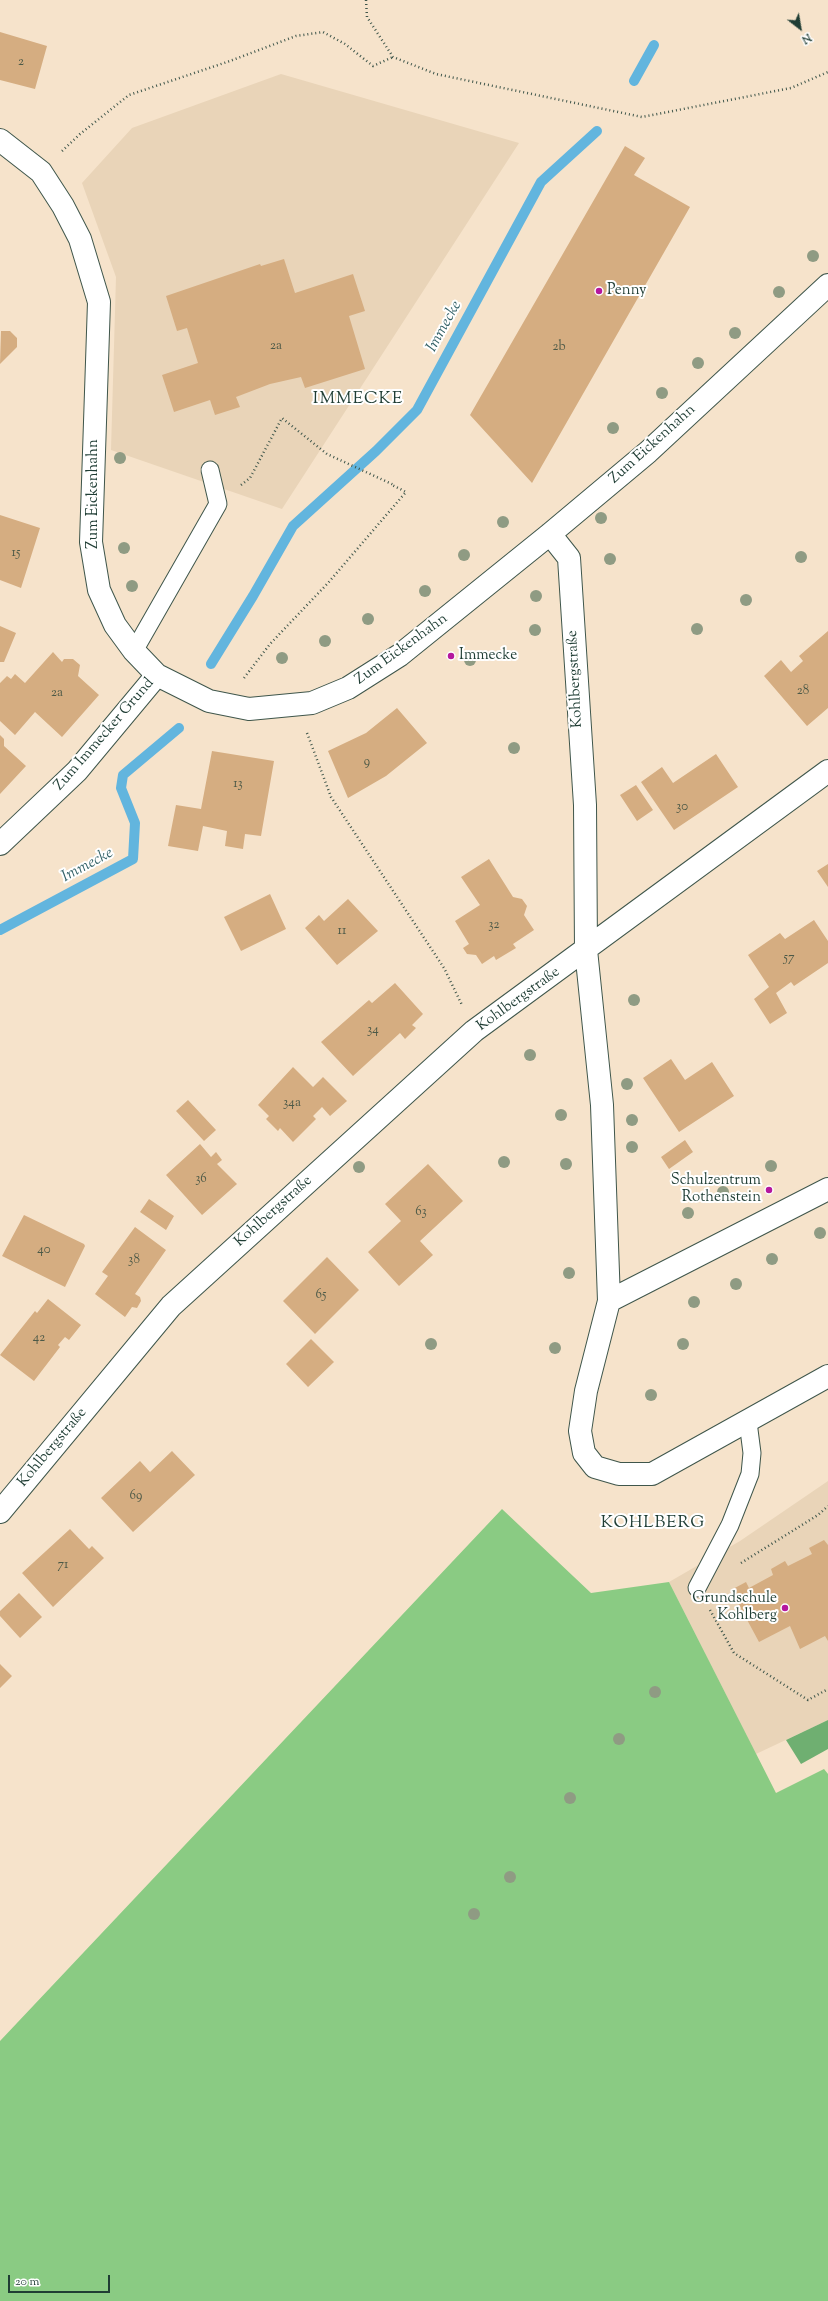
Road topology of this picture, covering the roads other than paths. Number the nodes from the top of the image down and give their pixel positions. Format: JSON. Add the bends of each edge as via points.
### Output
{"nodes":[{"id":1,"x":3,"y":141,"type":"edge"},
{"id":2,"x":828,"y":285,"type":"edge"},
{"id":3,"x":210,"y":470,"type":"dead end"},
{"id":4,"x":550,"y":534,"type":"junction"},
{"id":5,"x":134,"y":651,"type":"junction"},
{"id":6,"x":157,"y":675,"type":"junction"},
{"id":7,"x":828,"y":771,"type":"edge"},
{"id":8,"x":0,"y":844,"type":"edge"},
{"id":9,"x":586,"y":950,"type":"junction"},
{"id":10,"x":828,"y":1189,"type":"edge"},
{"id":11,"x":609,"y":1301,"type":"junction"},
{"id":12,"x":828,"y":1376,"type":"edge"},
{"id":13,"x":748,"y":1422,"type":"junction"},
{"id":14,"x":0,"y":1512,"type":"edge"},
{"id":15,"x":697,"y":1588,"type":"road end"}],
"edges":[{"from":1,"to":5,"type":"street","name":"Zum Eickenhahn","via":[[41,172],[63,206],[80,239],[99,302],[91,542],[99,590],[115,625]]},
{"from":2,"to":4,"type":"street","name":"Zum Eickenhahn","via":[[648,452]]},
{"from":3,"to":5,"type":"lane","via":[[218,504]]},
{"from":4,"to":6,"type":"street","name":"Zum Eickenhahn","via":[[400,655],[348,688],[312,703],[250,709],[209,701]]},
{"from":4,"to":9,"type":"street","name":"Kohlbergstraße","via":[[569,558],[584,804]]},
{"from":5,"to":6,"type":"street","name":"Zum Eickenhahn"},
{"from":6,"to":8,"type":"street","name":"Zum Immecker Grund","via":[[77,771]]},
{"from":7,"to":9,"type":"street","name":"Kohlbergstraße"},
{"from":9,"to":11,"type":"street","name":"Kohlbergstraße","via":[[602,1105]]},
{"from":9,"to":14,"type":"street","name":"Kohlbergstraße","via":[[474,1031],[172,1306]]},
{"from":10,"to":11,"type":"street"},
{"from":11,"to":13,"type":"street","name":"Kohlbergstraße","via":[[586,1391],[580,1431],[584,1452],[594,1467],[619,1474],[652,1474]]},
{"from":12,"to":13,"type":"street","name":"Kohlbergstraße"},
{"from":13,"to":15,"type":"lane","via":[[752,1453],[750,1474],[730,1525]]}]}
